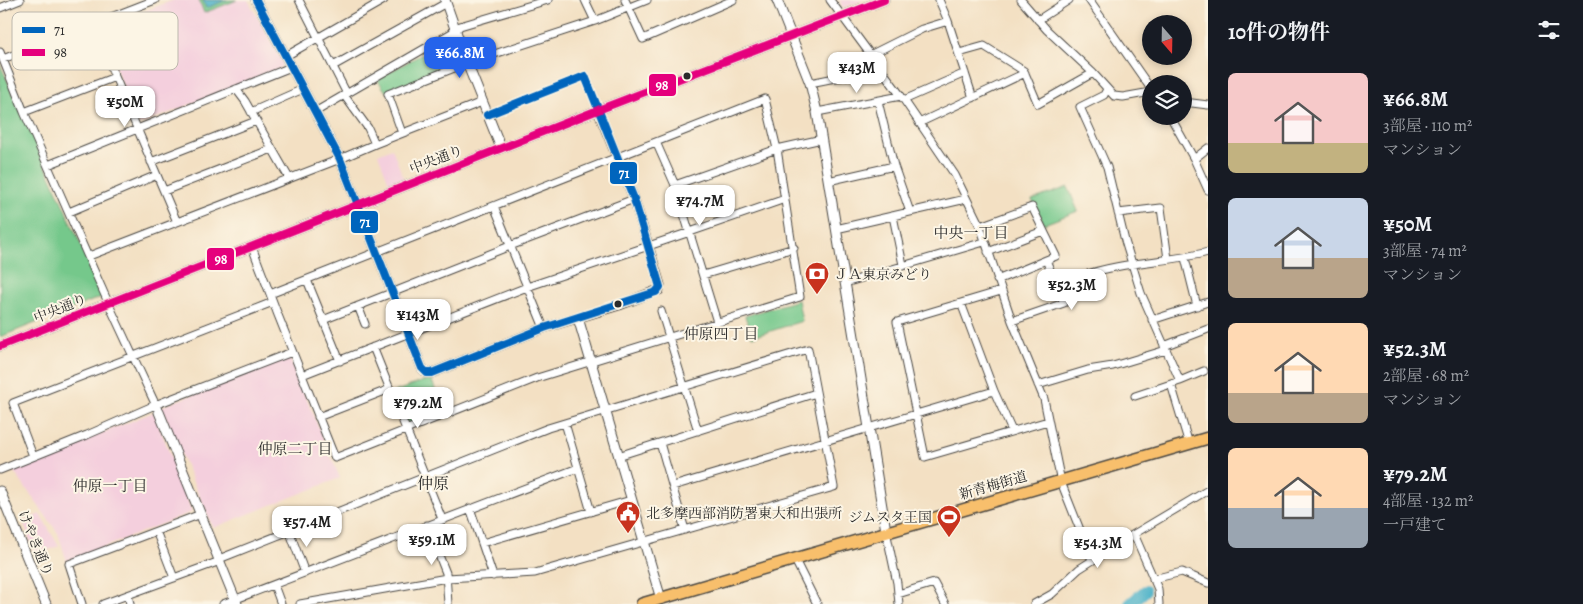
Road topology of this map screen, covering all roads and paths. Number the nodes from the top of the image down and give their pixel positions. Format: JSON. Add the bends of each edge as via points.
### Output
{"nodes":[{"id":1,"x":20,"y":0,"type":"edge"},
{"id":2,"x":155,"y":0,"type":"edge"},
{"id":3,"x":256,"y":0,"type":"edge"},
{"id":4,"x":298,"y":0,"type":"edge"},
{"id":5,"x":384,"y":0,"type":"edge"},
{"id":6,"x":548,"y":0,"type":"edge"},
{"id":7,"x":585,"y":0,"type":"edge"},
{"id":8,"x":625,"y":0,"type":"edge"},
{"id":9,"x":647,"y":0,"type":"edge"},
{"id":10,"x":733,"y":0,"type":"edge"},
{"id":11,"x":777,"y":0,"type":"edge"},
{"id":12,"x":830,"y":0,"type":"edge"},
{"id":13,"x":884,"y":0,"type":"edge"},
{"id":14,"x":939,"y":0,"type":"edge"},
{"id":15,"x":1021,"y":0,"type":"edge"},
{"id":16,"x":1069,"y":0,"type":"edge"},
{"id":17,"x":1089,"y":0,"type":"edge"},
{"id":18,"x":445,"y":2,"type":"edge"},
{"id":19,"x":0,"y":8,"type":"edge"},
{"id":20,"x":628,"y":8,"type":"junction"},
{"id":21,"x":125,"y":12,"type":"edge"},
{"id":22,"x":842,"y":16,"type":"junction"},
{"id":23,"x":1038,"y":20,"type":"junction"},
{"id":24,"x":595,"y":21,"type":"junction"},
{"id":25,"x":948,"y":21,"type":"junction"},
{"id":26,"x":456,"y":31,"type":"junction"},
{"id":27,"x":792,"y":36,"type":"junction"},
{"id":28,"x":318,"y":38,"type":"junction"},
{"id":29,"x":959,"y":53,"type":"junction"},
{"id":30,"x":870,"y":55,"type":"junction"},
{"id":31,"x":2,"y":56,"type":"edge"},
{"id":32,"x":286,"y":56,"type":"junction"},
{"id":33,"x":467,"y":63,"type":"junction"},
{"id":34,"x":333,"y":66,"type":"junction"},
{"id":35,"x":291,"y":67,"type":"junction"},
{"id":36,"x":880,"y":69,"type":"junction"},
{"id":37,"x":112,"y":70,"type":"edge"},
{"id":38,"x":1025,"y":73,"type":"junction"},
{"id":39,"x":1093,"y":73,"type":"junction"},
{"id":40,"x":965,"y":74,"type":"junction"},
{"id":41,"x":1142,"y":77,"type":"edge"},
{"id":42,"x":115,"y":78,"type":"junction"},
{"id":43,"x":810,"y":83,"type":"junction"},
{"id":44,"x":236,"y":89,"type":"junction"},
{"id":45,"x":303,"y":89,"type":"junction"},
{"id":46,"x":1108,"y":89,"type":"junction"},
{"id":47,"x":1142,"y":92,"type":"edge"},
{"id":48,"x":345,"y":94,"type":"junction"},
{"id":49,"x":902,"y":98,"type":"junction"},
{"id":50,"x":973,"y":98,"type":"junction"},
{"id":51,"x":878,"y":101,"type":"junction"},
{"id":52,"x":482,"y":102,"type":"junction"},
{"id":53,"x":1192,"y":103,"type":"edge"},
{"id":54,"x":1208,"y":105,"type":"edge"},
{"id":55,"x":598,"y":110,"type":"junction"},
{"id":56,"x":24,"y":112,"type":"junction"},
{"id":57,"x":251,"y":112,"type":"junction"},
{"id":58,"x":315,"y":112,"type":"junction"},
{"id":59,"x":817,"y":112,"type":"junction"},
{"id":60,"x":487,"y":114,"type":"junction"},
{"id":61,"x":256,"y":121,"type":"junction"},
{"id":62,"x":919,"y":123,"type":"junction"},
{"id":63,"x":1175,"y":125,"type":"edge"},
{"id":64,"x":137,"y":129,"type":"junction"},
{"id":65,"x":402,"y":133,"type":"junction"},
{"id":66,"x":822,"y":139,"type":"junction"},
{"id":67,"x":656,"y":142,"type":"junction"},
{"id":68,"x":375,"y":144,"type":"junction"},
{"id":69,"x":501,"y":148,"type":"junction"},
{"id":70,"x":1208,"y":148,"type":"edge"},
{"id":71,"x":272,"y":149,"type":"junction"},
{"id":72,"x":777,"y":149,"type":"junction"},
{"id":73,"x":618,"y":158,"type":"junction"},
{"id":74,"x":1194,"y":159,"type":"junction"},
{"id":75,"x":340,"y":160,"type":"junction"},
{"id":76,"x":151,"y":162,"type":"junction"},
{"id":77,"x":48,"y":165,"type":"junction"},
{"id":78,"x":894,"y":166,"type":"junction"},
{"id":79,"x":157,"y":175,"type":"junction"},
{"id":80,"x":289,"y":178,"type":"junction"},
{"id":81,"x":828,"y":181,"type":"junction"},
{"id":82,"x":674,"y":185,"type":"junction"},
{"id":83,"x":1208,"y":190,"type":"edge"},
{"id":84,"x":164,"y":191,"type":"junction"},
{"id":85,"x":785,"y":198,"type":"junction"},
{"id":86,"x":634,"y":199,"type":"junction"},
{"id":87,"x":966,"y":199,"type":"junction"},
{"id":88,"x":357,"y":205,"type":"junction"},
{"id":89,"x":494,"y":206,"type":"junction"},
{"id":90,"x":69,"y":212,"type":"junction"},
{"id":91,"x":910,"y":212,"type":"junction"},
{"id":92,"x":1118,"y":213,"type":"junction"},
{"id":93,"x":893,"y":216,"type":"junction"},
{"id":94,"x":177,"y":222,"type":"junction"},
{"id":95,"x":980,"y":226,"type":"junction"},
{"id":96,"x":836,"y":229,"type":"junction"},
{"id":97,"x":1043,"y":231,"type":"junction"},
{"id":98,"x":690,"y":232,"type":"junction"},
{"id":99,"x":984,"y":242,"type":"junction"},
{"id":100,"x":510,"y":246,"type":"junction"},
{"id":101,"x":648,"y":246,"type":"junction"},
{"id":102,"x":252,"y":247,"type":"junction"},
{"id":103,"x":794,"y":248,"type":"junction"},
{"id":104,"x":376,"y":252,"type":"junction"},
{"id":105,"x":988,"y":252,"type":"junction"},
{"id":106,"x":1207,"y":254,"type":"edge"},
{"id":107,"x":89,"y":256,"type":"junction"},
{"id":108,"x":1186,"y":258,"type":"junction"},
{"id":109,"x":1168,"y":259,"type":"junction"},
{"id":110,"x":1046,"y":260,"type":"junction"},
{"id":111,"x":1131,"y":264,"type":"junction"},
{"id":112,"x":903,"y":265,"type":"junction"},
{"id":113,"x":703,"y":275,"type":"junction"},
{"id":114,"x":1082,"y":276,"type":"dead end"},
{"id":115,"x":307,"y":280,"type":"junction"},
{"id":116,"x":997,"y":280,"type":"junction"},
{"id":117,"x":845,"y":283,"type":"junction"},
{"id":118,"x":527,"y":286,"type":"junction"},
{"id":119,"x":1001,"y":291,"type":"junction"},
{"id":120,"x":392,"y":293,"type":"junction"},
{"id":121,"x":270,"y":294,"type":"junction"},
{"id":122,"x":273,"y":302,"type":"junction"},
{"id":123,"x":1208,"y":302,"type":"edge"},
{"id":124,"x":109,"y":303,"type":"junction"},
{"id":125,"x":961,"y":303,"type":"junction"},
{"id":126,"x":358,"y":306,"type":"junction"},
{"id":127,"x":1197,"y":306,"type":"junction"},
{"id":128,"x":661,"y":310,"type":"dead end"},
{"id":129,"x":578,"y":318,"type":"junction"},
{"id":130,"x":323,"y":320,"type":"junction"},
{"id":131,"x":1152,"y":320,"type":"junction"},
{"id":132,"x":1012,"y":321,"type":"junction"},
{"id":133,"x":716,"y":322,"type":"junction"},
{"id":134,"x":365,"y":324,"type":"dead end"},
{"id":135,"x":544,"y":328,"type":"junction"},
{"id":136,"x":1208,"y":329,"type":"edge"},
{"id":137,"x":408,"y":333,"type":"junction"},
{"id":138,"x":669,"y":337,"type":"junction"},
{"id":139,"x":0,"y":346,"type":"edge"},
{"id":140,"x":373,"y":347,"type":"junction"},
{"id":141,"x":1165,"y":348,"type":"junction"},
{"id":142,"x":292,"y":352,"type":"junction"},
{"id":143,"x":132,"y":356,"type":"junction"},
{"id":144,"x":340,"y":361,"type":"junction"},
{"id":145,"x":590,"y":361,"type":"junction"},
{"id":146,"x":1204,"y":371,"type":"dead end"},
{"id":147,"x":302,"y":375,"type":"junction"},
{"id":148,"x":1180,"y":381,"type":"junction"},
{"id":149,"x":1171,"y":384,"type":"junction"},
{"id":150,"x":1038,"y":385,"type":"junction"},
{"id":151,"x":684,"y":386,"type":"junction"},
{"id":152,"x":390,"y":389,"type":"junction"},
{"id":153,"x":994,"y":391,"type":"junction"},
{"id":154,"x":816,"y":393,"type":"junction"},
{"id":155,"x":1135,"y":396,"type":"dead end"},
{"id":156,"x":157,"y":408,"type":"junction"},
{"id":157,"x":605,"y":411,"type":"junction"},
{"id":158,"x":915,"y":415,"type":"junction"},
{"id":159,"x":318,"y":417,"type":"junction"},
{"id":160,"x":1048,"y":420,"type":"junction"},
{"id":161,"x":565,"y":423,"type":"junction"},
{"id":162,"x":869,"y":428,"type":"junction"},
{"id":163,"x":406,"y":429,"type":"junction"},
{"id":164,"x":698,"y":431,"type":"junction"},
{"id":165,"x":1012,"y":431,"type":"junction"},
{"id":166,"x":1208,"y":438,"type":"edge"},
{"id":167,"x":825,"y":441,"type":"junction"},
{"id":168,"x":660,"y":443,"type":"junction"},
{"id":169,"x":1189,"y":444,"type":"junction"},
{"id":170,"x":33,"y":456,"type":"junction"},
{"id":171,"x":618,"y":456,"type":"junction"},
{"id":172,"x":578,"y":468,"type":"junction"},
{"id":173,"x":0,"y":470,"type":"edge"},
{"id":174,"x":425,"y":477,"type":"junction"},
{"id":175,"x":1061,"y":482,"type":"junction"},
{"id":176,"x":673,"y":486,"type":"junction"},
{"id":177,"x":1208,"y":490,"type":"edge"},
{"id":178,"x":0,"y":492,"type":"edge"},
{"id":179,"x":631,"y":500,"type":"junction"},
{"id":180,"x":470,"y":508,"type":"junction"},
{"id":181,"x":591,"y":512,"type":"junction"},
{"id":182,"x":201,"y":514,"type":"junction"},
{"id":183,"x":442,"y":519,"type":"junction"},
{"id":184,"x":427,"y":525,"type":"junction"},
{"id":185,"x":289,"y":530,"type":"junction"},
{"id":186,"x":685,"y":530,"type":"junction"},
{"id":187,"x":156,"y":531,"type":"junction"},
{"id":188,"x":886,"y":531,"type":"junction"},
{"id":189,"x":1134,"y":534,"type":"junction"},
{"id":190,"x":482,"y":543,"type":"junction"},
{"id":191,"x":643,"y":543,"type":"junction"},
{"id":192,"x":794,"y":558,"type":"junction"},
{"id":193,"x":219,"y":560,"type":"junction"},
{"id":194,"x":1092,"y":560,"type":"junction"},
{"id":195,"x":305,"y":573,"type":"junction"},
{"id":196,"x":493,"y":576,"type":"junction"},
{"id":197,"x":174,"y":578,"type":"junction"},
{"id":198,"x":446,"y":578,"type":"junction"},
{"id":199,"x":1153,"y":579,"type":"junction"},
{"id":200,"x":1208,"y":584,"type":"edge"},
{"id":201,"x":274,"y":585,"type":"junction"},
{"id":202,"x":898,"y":594,"type":"junction"},
{"id":203,"x":128,"y":595,"type":"junction"},
{"id":204,"x":661,"y":601,"type":"edge"},
{"id":205,"x":236,"y":602,"type":"edge"},
{"id":206,"x":46,"y":604,"type":"edge"},
{"id":207,"x":82,"y":604,"type":"edge"},
{"id":208,"x":103,"y":604,"type":"edge"},
{"id":209,"x":130,"y":604,"type":"edge"},
{"id":210,"x":223,"y":604,"type":"edge"},
{"id":211,"x":280,"y":604,"type":"edge"},
{"id":212,"x":300,"y":604,"type":"edge"},
{"id":213,"x":448,"y":604,"type":"edge"},
{"id":214,"x":642,"y":604,"type":"edge"},
{"id":215,"x":817,"y":604,"type":"edge"},
{"id":216,"x":899,"y":604,"type":"edge"},
{"id":217,"x":945,"y":604,"type":"edge"},
{"id":218,"x":1034,"y":604,"type":"edge"},
{"id":219,"x":1159,"y":604,"type":"edge"}],
"edges":[{"from":1,"to":19,"type":"street"},
{"from":2,"to":21,"type":"street"},
{"from":3,"to":32,"type":"street"},
{"from":4,"to":28,"type":"street"},
{"from":5,"to":28,"type":"street"},
{"from":6,"to":26,"type":"street","via":[[460,26]]},
{"from":7,"to":24,"type":"street"},
{"from":8,"to":20,"type":"street"},
{"from":9,"to":20,"type":"street"},
{"from":10,"to":20,"type":"street","via":[[643,40]]},
{"from":11,"to":27,"type":"street"},
{"from":12,"to":22,"type":"street"},
{"from":13,"to":22,"type":"street","name":"中央通り"},
{"from":14,"to":25,"type":"street"},
{"from":15,"to":23,"type":"street"},
{"from":16,"to":23,"type":"street"},
{"from":17,"to":41,"type":"street"},
{"from":18,"to":26,"type":"street"},
{"from":18,"to":34,"type":"street"},
{"from":20,"to":24,"type":"street"},
{"from":22,"to":27,"type":"street","name":"中央通り"},
{"from":22,"to":30,"type":"street"},
{"from":23,"to":39,"type":"street"},
{"from":24,"to":33,"type":"street"},
{"from":25,"to":29,"type":"street"},
{"from":25,"to":30,"type":"street","via":[[922,29]]},
{"from":26,"to":33,"type":"street"},
{"from":26,"to":48,"type":"street"},
{"from":27,"to":43,"type":"street"},
{"from":27,"to":55,"type":"street","name":"中央通り"},
{"from":28,"to":32,"type":"street"},
{"from":28,"to":34,"type":"street"},
{"from":29,"to":38,"type":"street","via":[[984,46]]},
{"from":29,"to":40,"type":"street"},
{"from":30,"to":36,"type":"street"},
{"from":31,"to":56,"type":"street"},
{"from":32,"to":35,"type":"street"},
{"from":33,"to":52,"type":"street"},
{"from":33,"to":65,"type":"street","via":[[388,94]]},
{"from":34,"to":48,"type":"street"},
{"from":35,"to":44,"type":"street"},
{"from":35,"to":45,"type":"street"},
{"from":36,"to":43,"type":"street"},
{"from":36,"to":49,"type":"street"},
{"from":37,"to":42,"type":"street"},
{"from":38,"to":39,"type":"street","via":[[1038,104]]},
{"from":38,"to":50,"type":"street"},
{"from":39,"to":46,"type":"street"},
{"from":40,"to":49,"type":"street"},
{"from":40,"to":50,"type":"street"},
{"from":42,"to":56,"type":"street"},
{"from":42,"to":64,"type":"street"},
{"from":43,"to":59,"type":"street"},
{"from":44,"to":57,"type":"street"},
{"from":44,"to":64,"type":"street"},
{"from":45,"to":57,"type":"street"},
{"from":45,"to":58,"type":"street"},
{"from":46,"to":47,"type":"street","via":[[1118,97]]},
{"from":46,"to":92,"type":"street","via":[[1104,95],[1080,107],[1107,168]]},
{"from":48,"to":58,"type":"street"},
{"from":48,"to":68,"type":"street"},
{"from":49,"to":51,"type":"street"},
{"from":49,"to":62,"type":"street"},
{"from":50,"to":62,"type":"street"},
{"from":51,"to":59,"type":"street"},
{"from":51,"to":78,"type":"street"},
{"from":52,"to":60,"type":"street"},
{"from":52,"to":65,"type":"street"},
{"from":53,"to":54,"type":"street"},
{"from":55,"to":60,"type":"street","via":[[585,76]]},
{"from":55,"to":69,"type":"street","name":"中央通り"},
{"from":55,"to":73,"type":"street"},
{"from":56,"to":77,"type":"street"},
{"from":57,"to":61,"type":"street"},
{"from":58,"to":75,"type":"street"},
{"from":59,"to":66,"type":"street"},
{"from":60,"to":69,"type":"street"},
{"from":61,"to":71,"type":"street"},
{"from":61,"to":76,"type":"street"},
{"from":62,"to":87,"type":"street","via":[[955,175]]},
{"from":63,"to":74,"type":"street"},
{"from":64,"to":76,"type":"street"},
{"from":64,"to":77,"type":"street"},
{"from":65,"to":68,"type":"street"},
{"from":66,"to":72,"type":"street"},
{"from":66,"to":81,"type":"street"},
{"from":67,"to":72,"type":"street","via":[[765,99]]},
{"from":67,"to":73,"type":"street"},
{"from":67,"to":82,"type":"street"},
{"from":68,"to":75,"type":"street"},
{"from":69,"to":88,"type":"street","name":"中央通り"},
{"from":70,"to":74,"type":"street"},
{"from":71,"to":80,"type":"street"},
{"from":71,"to":84,"type":"street"},
{"from":72,"to":82,"type":"street"},
{"from":72,"to":85,"type":"street"},
{"from":73,"to":86,"type":"street"},
{"from":73,"to":89,"type":"street"},
{"from":74,"to":83,"type":"street"},
{"from":75,"to":80,"type":"street"},
{"from":75,"to":88,"type":"street"},
{"from":76,"to":79,"type":"street"},
{"from":77,"to":90,"type":"street"},
{"from":78,"to":81,"type":"street"},
{"from":78,"to":91,"type":"street"},
{"from":79,"to":84,"type":"street"},
{"from":79,"to":90,"type":"street"},
{"from":80,"to":94,"type":"street"},
{"from":81,"to":96,"type":"street"},
{"from":82,"to":98,"type":"street"},
{"from":84,"to":94,"type":"street"},
{"from":85,"to":98,"type":"street"},
{"from":85,"to":103,"type":"street"},
{"from":86,"to":100,"type":"street"},
{"from":86,"to":101,"type":"street"},
{"from":87,"to":91,"type":"street"},
{"from":87,"to":95,"type":"street"},
{"from":88,"to":102,"type":"street","name":"中央通り"},
{"from":88,"to":104,"type":"street"},
{"from":89,"to":100,"type":"street"},
{"from":89,"to":104,"type":"street"},
{"from":90,"to":107,"type":"street"},
{"from":91,"to":93,"type":"street"},
{"from":92,"to":109,"type":"street","via":[[1161,208]]},
{"from":92,"to":111,"type":"street"},
{"from":93,"to":96,"type":"street"},
{"from":93,"to":112,"type":"street"},
{"from":94,"to":107,"type":"street"},
{"from":95,"to":97,"type":"street","via":[[1032,207]]},
{"from":95,"to":99,"type":"street"},
{"from":96,"to":117,"type":"street"},
{"from":97,"to":105,"type":"street"},
{"from":97,"to":110,"type":"street","via":[[1056,256]]},
{"from":98,"to":101,"type":"street"},
{"from":98,"to":113,"type":"street"},
{"from":99,"to":105,"type":"street"},
{"from":99,"to":112,"type":"street"},
{"from":100,"to":118,"type":"street"},
{"from":100,"to":120,"type":"street"},
{"from":101,"to":118,"type":"street"},
{"from":101,"to":129,"type":"street","via":[[659,290]]},
{"from":102,"to":121,"type":"street"},
{"from":102,"to":124,"type":"street","name":"中央通り"},
{"from":103,"to":113,"type":"street"},
{"from":103,"to":133,"type":"street","via":[[800,297]]},
{"from":104,"to":115,"type":"street"},
{"from":104,"to":120,"type":"street"},
{"from":105,"to":116,"type":"street"},
{"from":106,"to":108,"type":"street"},
{"from":107,"to":124,"type":"street"},
{"from":108,"to":109,"type":"street"},
{"from":108,"to":127,"type":"street"},
{"from":109,"to":111,"type":"street"},
{"from":110,"to":116,"type":"street"},
{"from":110,"to":132,"type":"street","via":[[1064,303]]},
{"from":111,"to":114,"type":"street"},
{"from":111,"to":131,"type":"street"},
{"from":112,"to":117,"type":"street"},
{"from":113,"to":133,"type":"street"},
{"from":115,"to":121,"type":"street"},
{"from":115,"to":130,"type":"street"},
{"from":116,"to":119,"type":"street"},
{"from":117,"to":162,"type":"street"},
{"from":118,"to":135,"type":"street"},
{"from":118,"to":137,"type":"street"},
{"from":119,"to":125,"type":"street"},
{"from":119,"to":132,"type":"street"},
{"from":120,"to":126,"type":"street"},
{"from":120,"to":137,"type":"street"},
{"from":121,"to":122,"type":"street"},
{"from":122,"to":142,"type":"street"},
{"from":122,"to":143,"type":"street"},
{"from":123,"to":127,"type":"street"},
{"from":124,"to":139,"type":"street","name":"中央通り"},
{"from":124,"to":143,"type":"street"},
{"from":125,"to":153,"type":"street"},
{"from":125,"to":158,"type":"street","via":[[897,322]]},
{"from":126,"to":130,"type":"street"},
{"from":126,"to":134,"type":"street"},
{"from":127,"to":131,"type":"street"},
{"from":128,"to":138,"type":"street"},
{"from":129,"to":135,"type":"street"},
{"from":129,"to":145,"type":"street"},
{"from":130,"to":144,"type":"street"},
{"from":131,"to":141,"type":"street"},
{"from":132,"to":150,"type":"street"},
{"from":133,"to":138,"type":"street"},
{"from":135,"to":137,"type":"street","via":[[427,373]]},
{"from":136,"to":141,"type":"street"},
{"from":137,"to":140,"type":"street"},
{"from":138,"to":145,"type":"street"},
{"from":138,"to":151,"type":"street"},
{"from":140,"to":144,"type":"street"},
{"from":140,"to":152,"type":"street"},
{"from":141,"to":148,"type":"street"},
{"from":141,"to":150,"type":"street","via":[[1113,366]]},
{"from":142,"to":147,"type":"street"},
{"from":142,"to":156,"type":"street"},
{"from":143,"to":156,"type":"street"},
{"from":143,"to":170,"type":"street","via":[[13,403]]},
{"from":144,"to":147,"type":"street"},
{"from":145,"to":157,"type":"street"},
{"from":145,"to":163,"type":"street"},
{"from":146,"to":148,"type":"street"},
{"from":147,"to":159,"type":"street"},
{"from":148,"to":149,"type":"street"},
{"from":149,"to":155,"type":"street"},
{"from":149,"to":169,"type":"street"},
{"from":150,"to":160,"type":"street"},
{"from":151,"to":154,"type":"street","via":[[808,349]]},
{"from":151,"to":157,"type":"street"},
{"from":151,"to":164,"type":"street"},
{"from":152,"to":159,"type":"street"},
{"from":152,"to":163,"type":"street"},
{"from":153,"to":158,"type":"street"},
{"from":153,"to":165,"type":"street"},
{"from":154,"to":164,"type":"street"},
{"from":154,"to":167,"type":"street"},
{"from":156,"to":170,"type":"street"},
{"from":156,"to":182,"type":"street"},
{"from":157,"to":161,"type":"street"},
{"from":157,"to":171,"type":"street"},
{"from":158,"to":162,"type":"street"},
{"from":158,"to":165,"type":"street","via":[[925,457]]},
{"from":159,"to":163,"type":"street","via":[[335,458]]},
{"from":160,"to":165,"type":"street"},
{"from":160,"to":175,"type":"street"},
{"from":161,"to":172,"type":"street"},
{"from":161,"to":174,"type":"street"},
{"from":162,"to":167,"type":"street"},
{"from":162,"to":188,"type":"street"},
{"from":163,"to":174,"type":"street"},
{"from":164,"to":168,"type":"street"},
{"from":166,"to":169,"type":"main road","name":"新青梅街道"},
{"from":167,"to":176,"type":"street"},
{"from":167,"to":186,"type":"street","via":[[834,487]]},
{"from":168,"to":171,"type":"street"},
{"from":168,"to":176,"type":"street"},
{"from":169,"to":175,"type":"main road","name":"新青梅街道"},
{"from":170,"to":173,"type":"street"},
{"from":171,"to":179,"type":"street"},
{"from":172,"to":180,"type":"street"},
{"from":172,"to":181,"type":"street"},
{"from":174,"to":183,"type":"street"},
{"from":174,"to":185,"type":"street"},
{"from":175,"to":188,"type":"main road","name":"新青梅街道"},
{"from":175,"to":194,"type":"street"},
{"from":176,"to":186,"type":"street"},
{"from":177,"to":189,"type":"street"},
{"from":178,"to":206,"type":"street","name":"けやき通り"},
{"from":179,"to":181,"type":"street"},
{"from":179,"to":191,"type":"street"},
{"from":180,"to":183,"type":"street"},
{"from":180,"to":190,"type":"street"},
{"from":181,"to":190,"type":"street"},
{"from":182,"to":187,"type":"street"},
{"from":182,"to":193,"type":"street"},
{"from":183,"to":184,"type":"street"},
{"from":184,"to":195,"type":"street"},
{"from":184,"to":198,"type":"street"},
{"from":185,"to":193,"type":"street"},
{"from":185,"to":195,"type":"street"},
{"from":186,"to":191,"type":"street"},
{"from":187,"to":197,"type":"street"},
{"from":187,"to":207,"type":"street","via":[[69,564]]},
{"from":188,"to":192,"type":"main road","name":"新青梅街道"},
{"from":188,"to":202,"type":"street"},
{"from":189,"to":194,"type":"street"},
{"from":189,"to":199,"type":"street"},
{"from":190,"to":196,"type":"street"},
{"from":191,"to":196,"type":"street","via":[[535,574]]},
{"from":191,"to":204,"type":"street"},
{"from":192,"to":204,"type":"main road","name":"新青梅街道"},
{"from":192,"to":215,"type":"street"},
{"from":193,"to":197,"type":"street"},
{"from":193,"to":205,"type":"street"},
{"from":194,"to":218,"type":"street","via":[[1052,594]]},
{"from":195,"to":201,"type":"street"},
{"from":196,"to":198,"type":"street"},
{"from":197,"to":203,"type":"street"},
{"from":198,"to":212,"type":"street"},
{"from":198,"to":213,"type":"street"},
{"from":199,"to":200,"type":"street","via":[[1182,572]]},
{"from":199,"to":219,"type":"street","via":[[1158,589]]},
{"from":201,"to":205,"type":"street"},
{"from":201,"to":211,"type":"street"},
{"from":202,"to":216,"type":"street"},
{"from":202,"to":217,"type":"street","via":[[934,583]]},
{"from":203,"to":208,"type":"street"},
{"from":203,"to":209,"type":"street"},
{"from":204,"to":214,"type":"main road","name":"新青梅街道"},
{"from":205,"to":210,"type":"street"}]}
